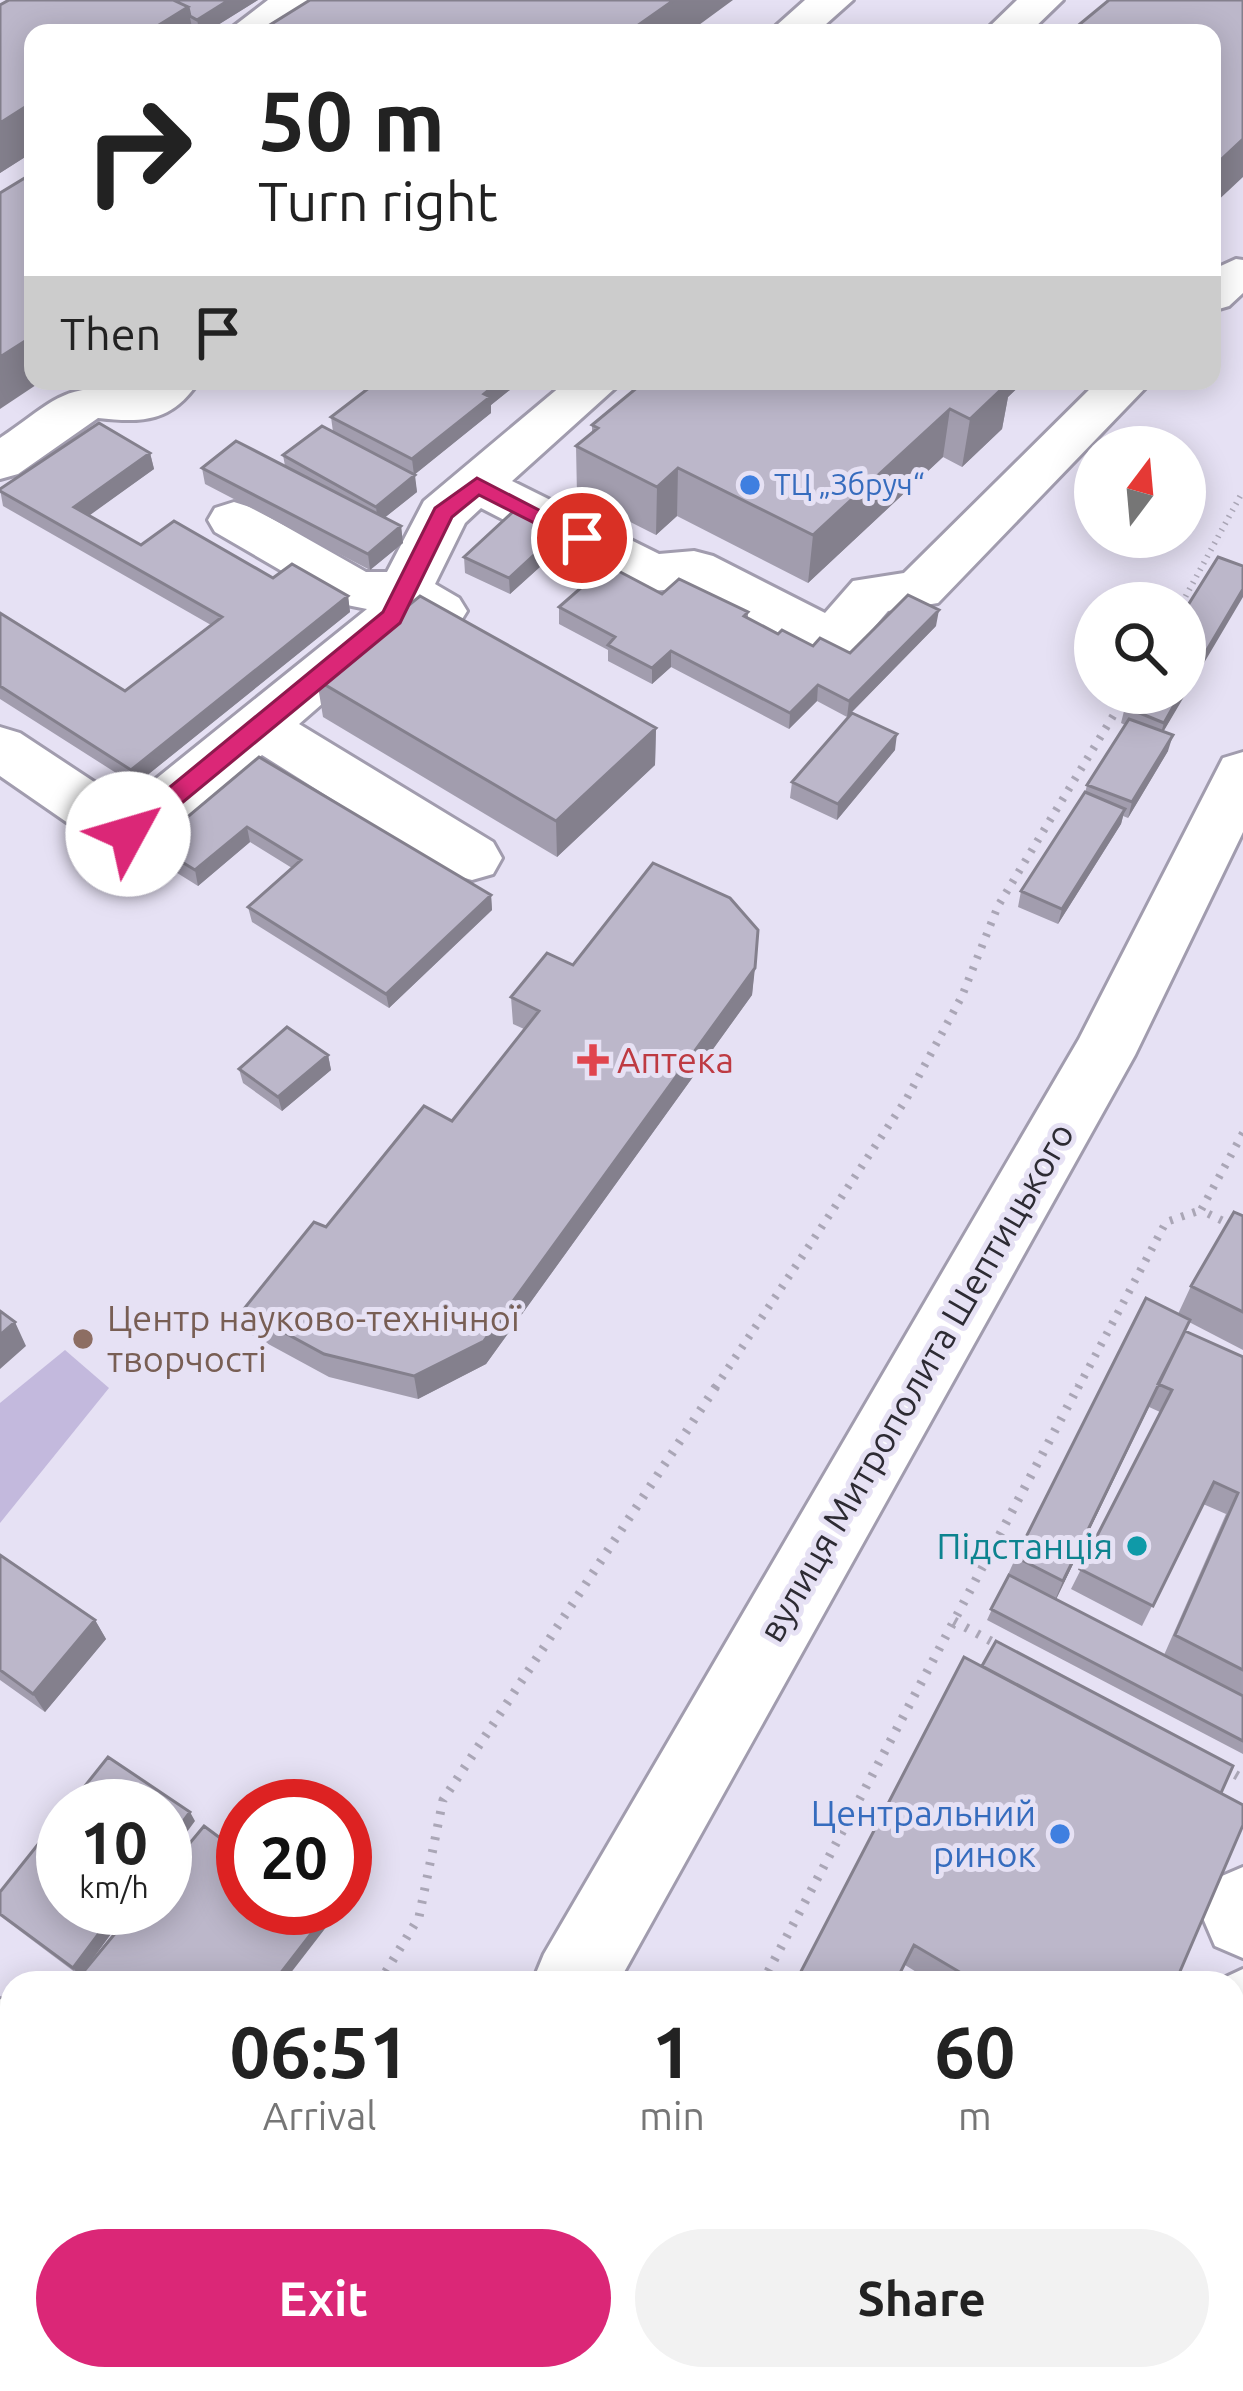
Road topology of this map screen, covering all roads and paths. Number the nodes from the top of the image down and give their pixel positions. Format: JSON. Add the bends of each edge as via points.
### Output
{"nodes":[{"id":1,"x":297,"y":0,"type":"edge"},
{"id":2,"x":832,"y":0,"type":"edge"},
{"id":3,"x":1042,"y":0,"type":"edge"},
{"id":4,"x":260,"y":24,"type":"edge"},
{"id":5,"x":801,"y":24,"type":"edge"},
{"id":6,"x":1014,"y":24,"type":"edge"},
{"id":7,"x":162,"y":390,"type":"edge"},
{"id":8,"x":588,"y":390,"type":"edge"},
{"id":9,"x":1118,"y":390,"type":"edge"},
{"id":10,"x":0,"y":462,"type":"edge"},
{"id":11,"x":477,"y":485,"type":"junction"},
{"id":12,"x":1243,"y":491,"type":"edge"},
{"id":13,"x":234,"y":520,"type":"dead end"},
{"id":14,"x":1193,"y":582,"type":"edge"},
{"id":15,"x":405,"y":591,"type":"junction"},
{"id":16,"x":486,"y":636,"type":"edge"},
{"id":17,"x":1114,"y":714,"type":"edge"},
{"id":18,"x":260,"y":726,"type":"junction"},
{"id":19,"x":0,"y":748,"type":"edge"},
{"id":20,"x":1243,"y":773,"type":"edge"},
{"id":21,"x":472,"y":858,"type":"dead end"},
{"id":22,"x":1243,"y":1132,"type":"edge"},
{"id":23,"x":1201,"y":1210,"type":"junction"},
{"id":24,"x":1243,"y":1231,"type":"edge"},
{"id":25,"x":1120,"y":1303,"type":"junction"},
{"id":26,"x":1141,"y":1313,"type":"edge"},
{"id":27,"x":954,"y":1621,"type":"junction"},
{"id":28,"x":1016,"y":1655,"type":"edge"},
{"id":29,"x":1202,"y":1756,"type":"edge"},
{"id":30,"x":1243,"y":1779,"type":"edge"},
{"id":31,"x":1243,"y":1907,"type":"edge"},
{"id":32,"x":1243,"y":1918,"type":"edge"},
{"id":33,"x":386,"y":1971,"type":"edge"},
{"id":34,"x":580,"y":1971,"type":"edge"},
{"id":35,"x":768,"y":1971,"type":"edge"}],
"edges":[{"from":1,"to":4,"type":"street"},
{"from":2,"to":5,"type":"street"},
{"from":3,"to":6,"type":"street"},
{"from":7,"to":10,"type":"street","via":[[140,406],[89,401]]},
{"from":8,"to":11,"type":"street"},
{"from":9,"to":11,"type":"street","via":[[919,590],[872,594],[832,640],[694,569],[652,573]]},
{"from":11,"to":15,"type":"street","via":[[443,513]]},
{"from":12,"to":14,"type":"path"},
{"from":13,"to":15,"type":"street","via":[[356,590]]},
{"from":15,"to":16,"type":"street"},
{"from":15,"to":18,"type":"street","via":[[392,617]]},
{"from":17,"to":33,"type":"path","via":[[998,906],[962,996],[907,1098],[442,1800],[418,1918]]},
{"from":18,"to":19,"type":"street","via":[[128,834]]},
{"from":18,"to":21,"type":"street"},
{"from":20,"to":34,"type":"street","name":"вулиця Митрополита Шептицького","via":[[1103,1055]]},
{"from":22,"to":23,"type":"path"},
{"from":23,"to":24,"type":"path"},
{"from":23,"to":25,"type":"path","via":[[1166,1222]]},
{"from":25,"to":26,"type":"path"},
{"from":25,"to":27,"type":"path"},
{"from":27,"to":28,"type":"path"},
{"from":27,"to":35,"type":"path"},
{"from":29,"to":30,"type":"path"},
{"from":31,"to":32,"type":"street"}]}
